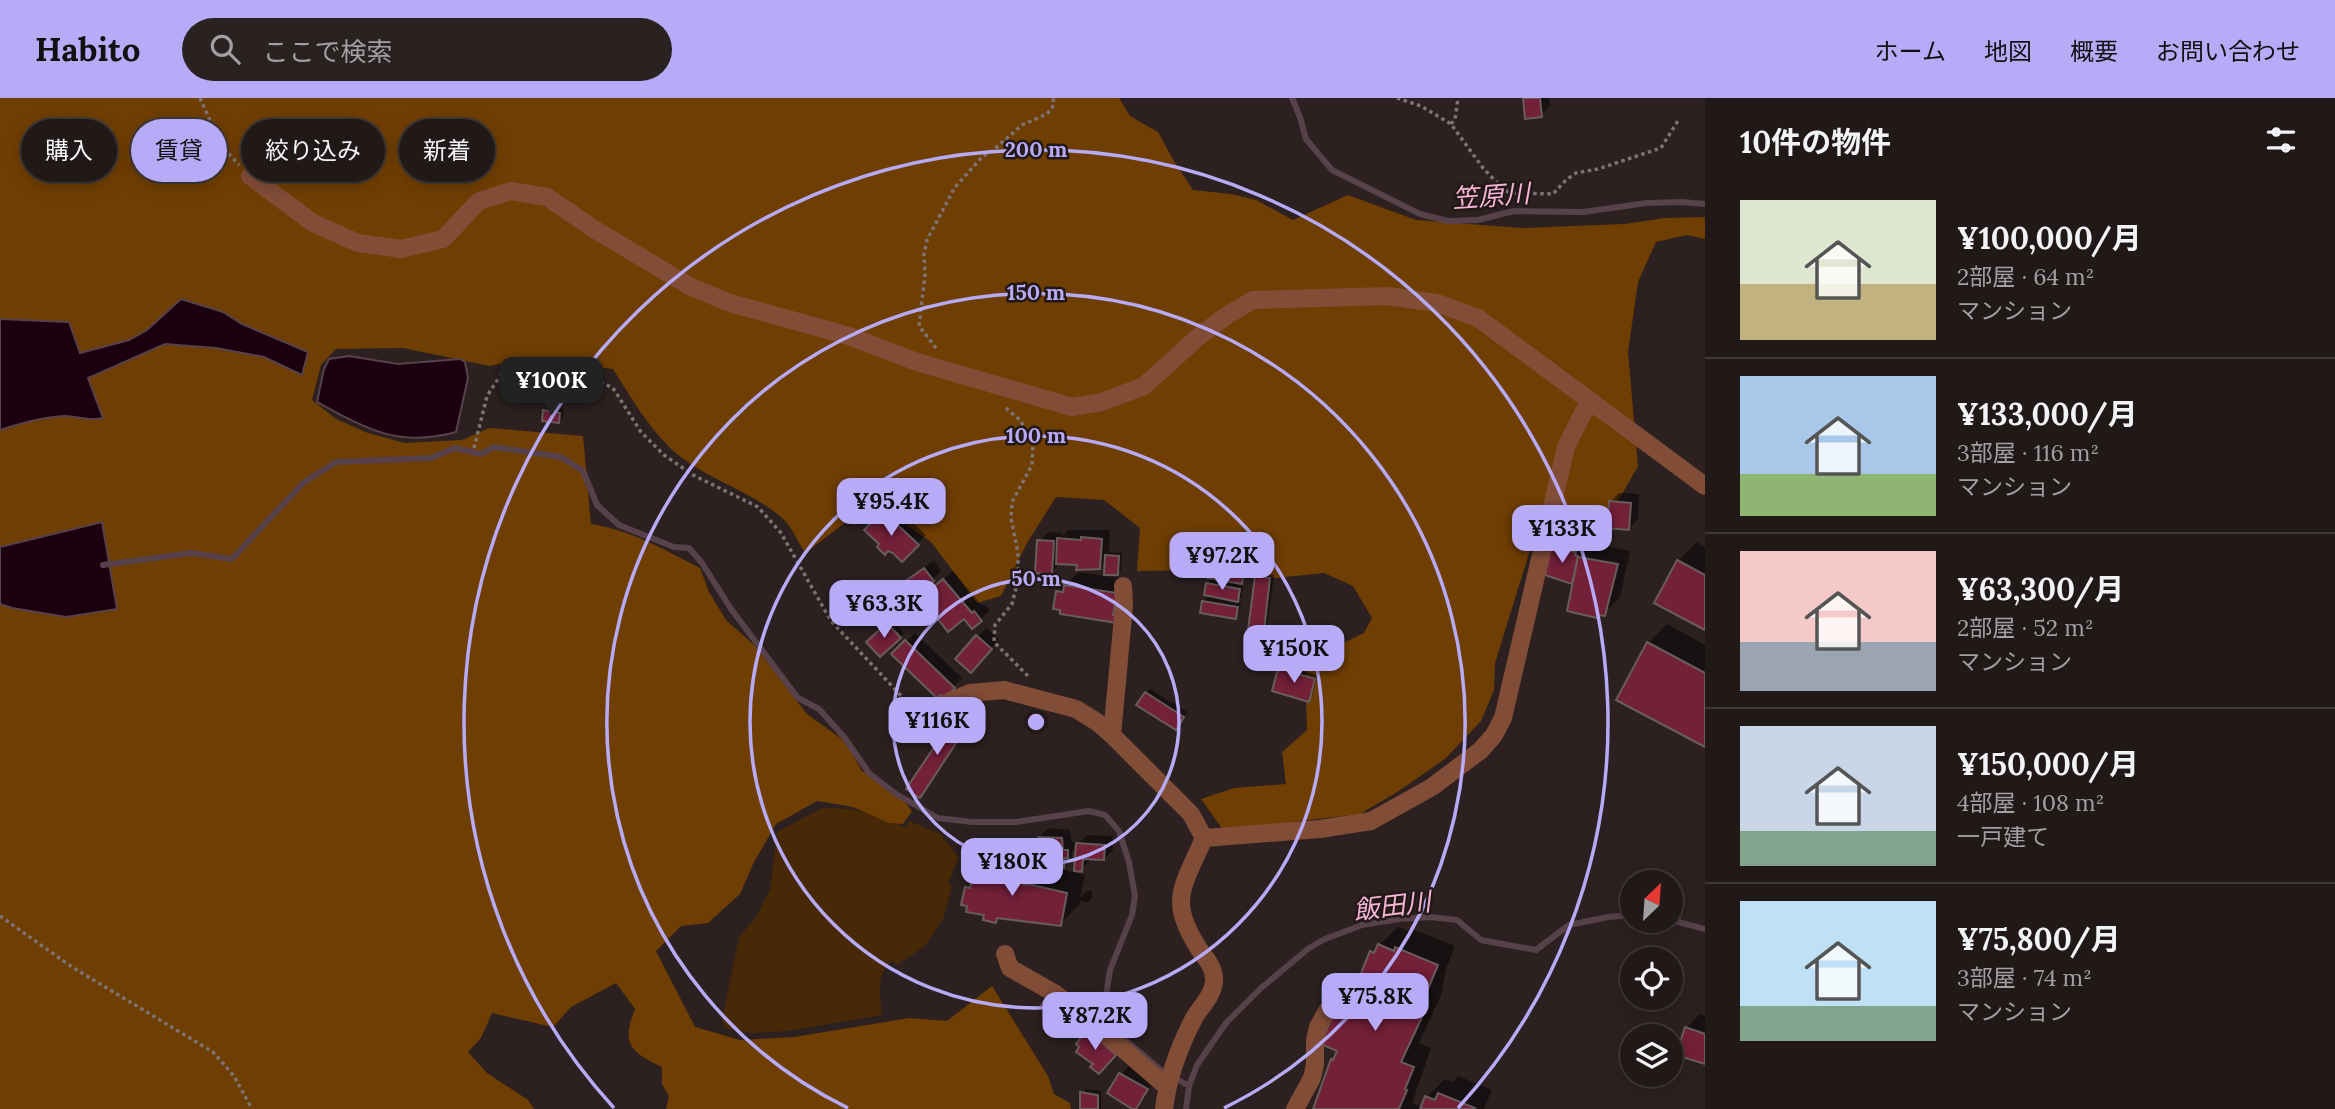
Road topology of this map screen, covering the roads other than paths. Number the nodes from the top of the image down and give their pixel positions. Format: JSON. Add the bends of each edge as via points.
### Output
{"nodes":[{"id":1,"x":258,"y":182,"type":"edge"},
{"id":2,"x":1592,"y":402,"type":"junction"},
{"id":3,"x":1705,"y":486,"type":"edge"},
{"id":4,"x":1123,"y":586,"type":"dead end"},
{"id":5,"x":931,"y":709,"type":"road end"},
{"id":6,"x":1112,"y":735,"type":"junction"},
{"id":7,"x":1204,"y":838,"type":"junction"},
{"id":8,"x":1005,"y":954,"type":"dead end"},
{"id":9,"x":1327,"y":1011,"type":"dead end"},
{"id":10,"x":1167,"y":1087,"type":"junction"},
{"id":11,"x":1164,"y":1109,"type":"edge"},
{"id":12,"x":1295,"y":1109,"type":"edge"}],
"edges":[{"from":1,"to":2,"type":"street","via":[[313,223],[358,243],[401,249],[443,239],[479,201],[511,191],[547,197],[691,287],[730,303],[1072,407],[1102,402],[1144,386],[1198,337],[1253,300],[1387,296],[1437,303],[1478,318]]},
{"from":2,"to":3,"type":"street"},
{"from":2,"to":7,"type":"street","via":[[1566,447],[1503,718],[1481,750],[1432,787],[1370,821]]},
{"from":4,"to":6,"type":"street"},
{"from":5,"to":6,"type":"street","via":[[970,693],[1004,690],[1076,709]]},
{"from":6,"to":7,"type":"street","via":[[1191,814]]},
{"from":7,"to":10,"type":"street","via":[[1180,904],[1183,922],[1215,979],[1179,1050]]},
{"from":8,"to":10,"type":"street","via":[[1010,968],[1054,993]]},
{"from":9,"to":12,"type":"street","via":[[1315,1040],[1312,1078]]},
{"from":10,"to":11,"type":"street"}]}
